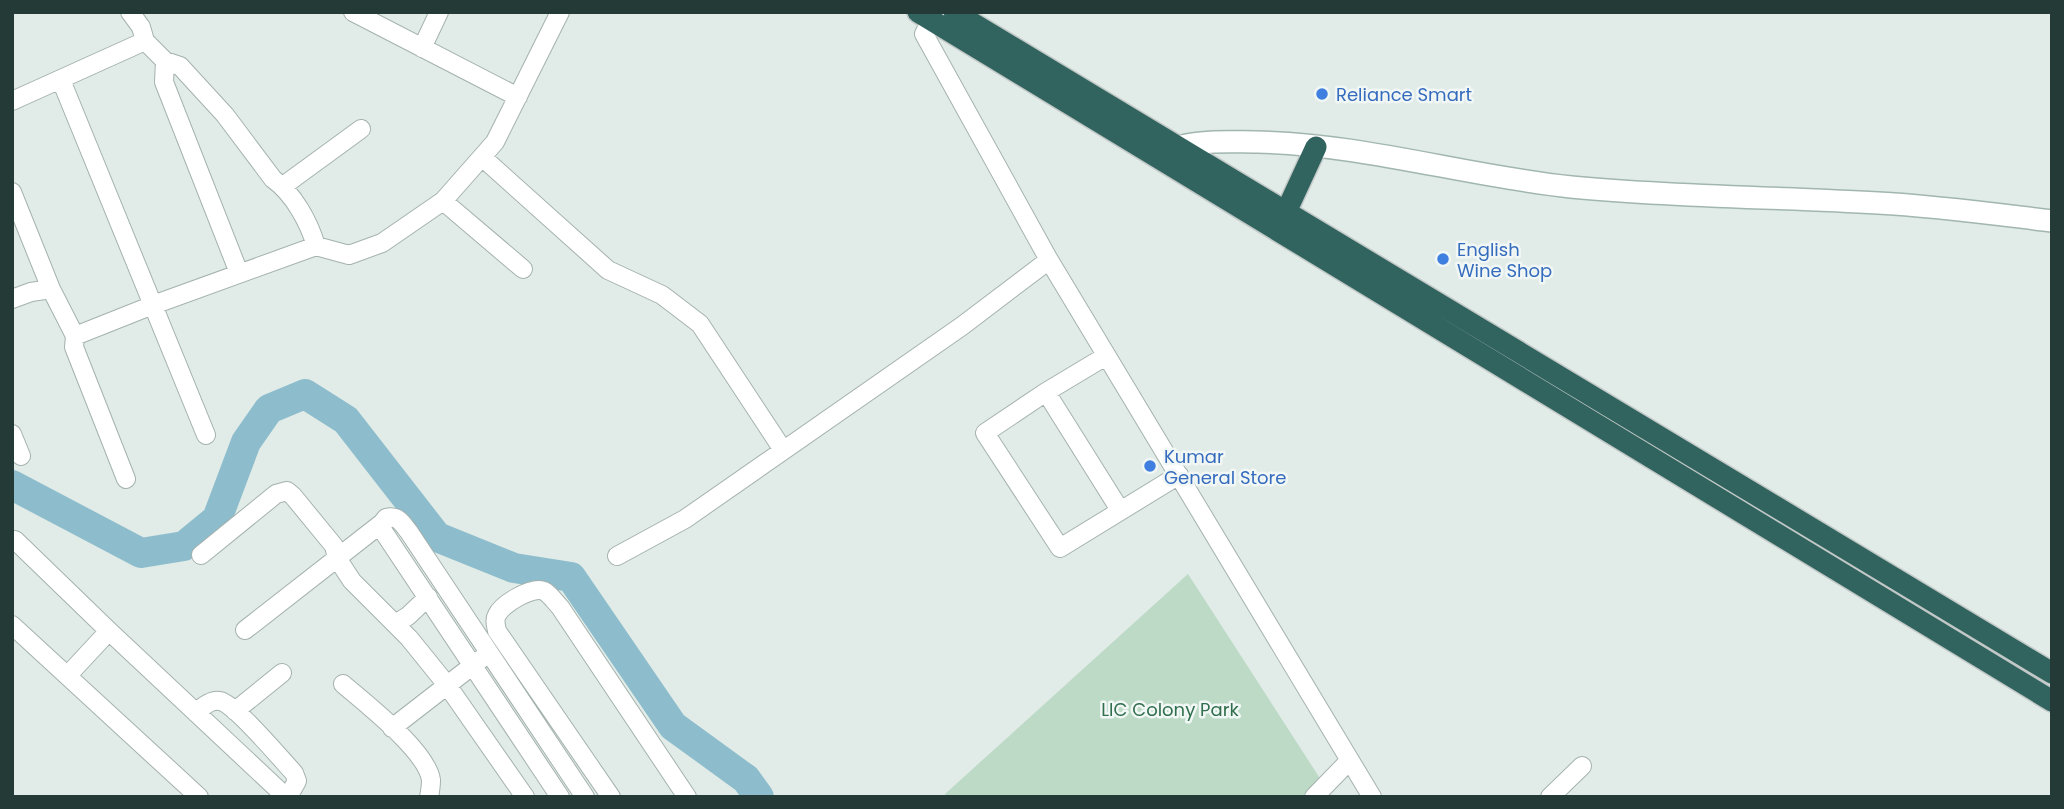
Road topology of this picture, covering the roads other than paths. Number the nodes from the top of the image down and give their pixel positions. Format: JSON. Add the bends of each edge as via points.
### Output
{"nodes":[{"id":1,"x":130,"y":12,"type":"edge"},
{"id":2,"x":353,"y":12,"type":"edge"},
{"id":3,"x":439,"y":12,"type":"edge"},
{"id":4,"x":560,"y":12,"type":"edge"},
{"id":5,"x":954,"y":12,"type":"edge"},
{"id":6,"x":928,"y":15,"type":"edge"},
{"id":7,"x":145,"y":41,"type":"junction"},
{"id":8,"x":422,"y":48,"type":"junction"},
{"id":9,"x":164,"y":61,"type":"junction"},
{"id":10,"x":61,"y":80,"type":"junction"},
{"id":11,"x":519,"y":97,"type":"junction"},
{"id":12,"x":12,"y":100,"type":"edge"},
{"id":13,"x":361,"y":129,"type":"dead end"},
{"id":14,"x":1178,"y":147,"type":"junction"},
{"id":15,"x":1316,"y":147,"type":"junction"},
{"id":16,"x":482,"y":157,"type":"junction"},
{"id":17,"x":283,"y":186,"type":"junction"},
{"id":18,"x":14,"y":199,"type":"edge"},
{"id":19,"x":443,"y":201,"type":"junction"},
{"id":20,"x":1286,"y":212,"type":"junction"},
{"id":21,"x":2052,"y":221,"type":"edge"},
{"id":22,"x":316,"y":246,"type":"junction"},
{"id":23,"x":1048,"y":260,"type":"junction"},
{"id":24,"x":523,"y":269,"type":"dead end"},
{"id":25,"x":239,"y":273,"type":"junction"},
{"id":26,"x":51,"y":289,"type":"junction"},
{"id":27,"x":12,"y":299,"type":"edge"},
{"id":28,"x":153,"y":304,"type":"junction"},
{"id":29,"x":75,"y":337,"type":"junction"},
{"id":30,"x":1106,"y":356,"type":"junction"},
{"id":31,"x":1046,"y":391,"type":"junction"},
{"id":32,"x":12,"y":434,"type":"edge"},
{"id":33,"x":206,"y":435,"type":"dead end"},
{"id":34,"x":783,"y":450,"type":"junction"},
{"id":35,"x":21,"y":456,"type":"dead end"},
{"id":36,"x":1179,"y":475,"type":"junction"},
{"id":37,"x":126,"y":479,"type":"dead end"},
{"id":38,"x":1120,"y":510,"type":"junction"},
{"id":39,"x":382,"y":523,"type":"junction"},
{"id":40,"x":15,"y":540,"type":"dead end"},
{"id":41,"x":201,"y":555,"type":"dead end"},
{"id":42,"x":617,"y":556,"type":"dead end"},
{"id":43,"x":337,"y":558,"type":"junction"},
{"id":44,"x":428,"y":597,"type":"junction"},
{"id":45,"x":395,"y":624,"type":"junction"},
{"id":46,"x":12,"y":625,"type":"edge"},
{"id":47,"x":246,"y":630,"type":"dead end"},
{"id":48,"x":109,"y":631,"type":"junction"},
{"id":49,"x":490,"y":654,"type":"junction"},
{"id":50,"x":473,"y":665,"type":"junction"},
{"id":51,"x":2052,"y":673,"type":"edge"},
{"id":52,"x":282,"y":674,"type":"dead end"},
{"id":53,"x":68,"y":676,"type":"junction"},
{"id":54,"x":343,"y":684,"type":"dead end"},
{"id":55,"x":447,"y":685,"type":"junction"},
{"id":56,"x":2052,"y":701,"type":"edge"},
{"id":57,"x":522,"y":702,"type":"junction"},
{"id":58,"x":235,"y":711,"type":"junction"},
{"id":59,"x":196,"y":713,"type":"junction"},
{"id":60,"x":505,"y":713,"type":"junction"},
{"id":61,"x":393,"y":727,"type":"junction"},
{"id":62,"x":556,"y":753,"type":"junction"},
{"id":63,"x":1350,"y":760,"type":"junction"},
{"id":64,"x":539,"y":765,"type":"junction"},
{"id":65,"x":1582,"y":766,"type":"dead end"},
{"id":66,"x":199,"y":797,"type":"edge"},
{"id":67,"x":287,"y":797,"type":"edge"},
{"id":68,"x":429,"y":797,"type":"edge"},
{"id":69,"x":525,"y":797,"type":"edge"},
{"id":70,"x":560,"y":797,"type":"edge"},
{"id":71,"x":585,"y":797,"type":"edge"},
{"id":72,"x":611,"y":797,"type":"edge"},
{"id":73,"x":687,"y":797,"type":"edge"},
{"id":74,"x":1314,"y":797,"type":"edge"},
{"id":75,"x":1372,"y":797,"type":"edge"},
{"id":76,"x":1550,"y":797,"type":"edge"}],
"edges":[{"from":1,"to":7,"type":"street"},
{"from":2,"to":8,"type":"street"},
{"from":3,"to":8,"type":"street"},
{"from":4,"to":11,"type":"street"},
{"from":5,"to":14,"type":"highway"},
{"from":6,"to":23,"type":"street","via":[[924,34]]},
{"from":6,"to":56,"type":"highway"},
{"from":7,"to":9,"type":"street"},
{"from":7,"to":10,"type":"street"},
{"from":8,"to":11,"type":"street"},
{"from":9,"to":17,"type":"street","via":[[180,66],[225,115],[272,179]]},
{"from":9,"to":25,"type":"street","via":[[164,82]]},
{"from":10,"to":12,"type":"street"},
{"from":10,"to":28,"type":"street"},
{"from":11,"to":16,"type":"street"},
{"from":13,"to":17,"type":"street"},
{"from":14,"to":15,"type":"street","via":[[1204,142]]},
{"from":14,"to":20,"type":"highway"},
{"from":15,"to":20,"type":"highway"},
{"from":15,"to":21,"type":"street","via":[[1569,186],[1879,203]]},
{"from":16,"to":19,"type":"street"},
{"from":16,"to":34,"type":"street","via":[[608,270],[662,295],[700,324]]},
{"from":17,"to":22,"type":"street"},
{"from":18,"to":26,"type":"street"},
{"from":19,"to":22,"type":"street","via":[[382,243],[349,255]]},
{"from":19,"to":24,"type":"street"},
{"from":20,"to":51,"type":"highway"},
{"from":22,"to":25,"type":"street"},
{"from":23,"to":30,"type":"street"},
{"from":23,"to":34,"type":"street","via":[[951,334]]},
{"from":25,"to":28,"type":"street"},
{"from":26,"to":27,"type":"street"},
{"from":26,"to":29,"type":"street"},
{"from":28,"to":29,"type":"street"},
{"from":28,"to":33,"type":"street"},
{"from":29,"to":37,"type":"street","via":[[74,347]]},
{"from":30,"to":31,"type":"street"},
{"from":30,"to":36,"type":"street"},
{"from":31,"to":38,"type":"street"},
{"from":31,"to":38,"type":"street","via":[[985,433],[1060,548]]},
{"from":32,"to":35,"type":"street"},
{"from":34,"to":42,"type":"street","via":[[685,519]]},
{"from":36,"to":38,"type":"street"},
{"from":36,"to":63,"type":"street"},
{"from":39,"to":43,"type":"street"},
{"from":39,"to":44,"type":"street"},
{"from":39,"to":49,"type":"street","via":[[393,516],[399,519]]},
{"from":40,"to":48,"type":"street"},
{"from":41,"to":43,"type":"street","via":[[286,491],[334,546]]},
{"from":43,"to":45,"type":"street","via":[[352,581]]},
{"from":43,"to":47,"type":"street"},
{"from":44,"to":45,"type":"street"},
{"from":44,"to":50,"type":"street"},
{"from":45,"to":55,"type":"street"},
{"from":46,"to":53,"type":"street"},
{"from":48,"to":53,"type":"street"},
{"from":48,"to":59,"type":"street"},
{"from":49,"to":50,"type":"street"},
{"from":49,"to":57,"type":"street"},
{"from":50,"to":55,"type":"street"},
{"from":50,"to":60,"type":"street"},
{"from":52,"to":58,"type":"street"},
{"from":53,"to":66,"type":"street"},
{"from":54,"to":61,"type":"street"},
{"from":55,"to":61,"type":"street"},
{"from":55,"to":69,"type":"street"},
{"from":57,"to":60,"type":"street"},
{"from":57,"to":62,"type":"street"},
{"from":58,"to":59,"type":"street","via":[[213,701]]},
{"from":58,"to":67,"type":"street","via":[[295,773],[297,780]]},
{"from":59,"to":67,"type":"street"},
{"from":60,"to":64,"type":"street"},
{"from":61,"to":68,"type":"street","via":[[423,761],[431,780]]},
{"from":62,"to":64,"type":"street"},
{"from":62,"to":71,"type":"street"},
{"from":63,"to":74,"type":"street"},
{"from":63,"to":75,"type":"street"},
{"from":64,"to":70,"type":"street"},
{"from":65,"to":76,"type":"street"},
{"from":72,"to":73,"type":"street","via":[[497,631],[497,613],[528,591],[547,592],[560,607]]}]}
